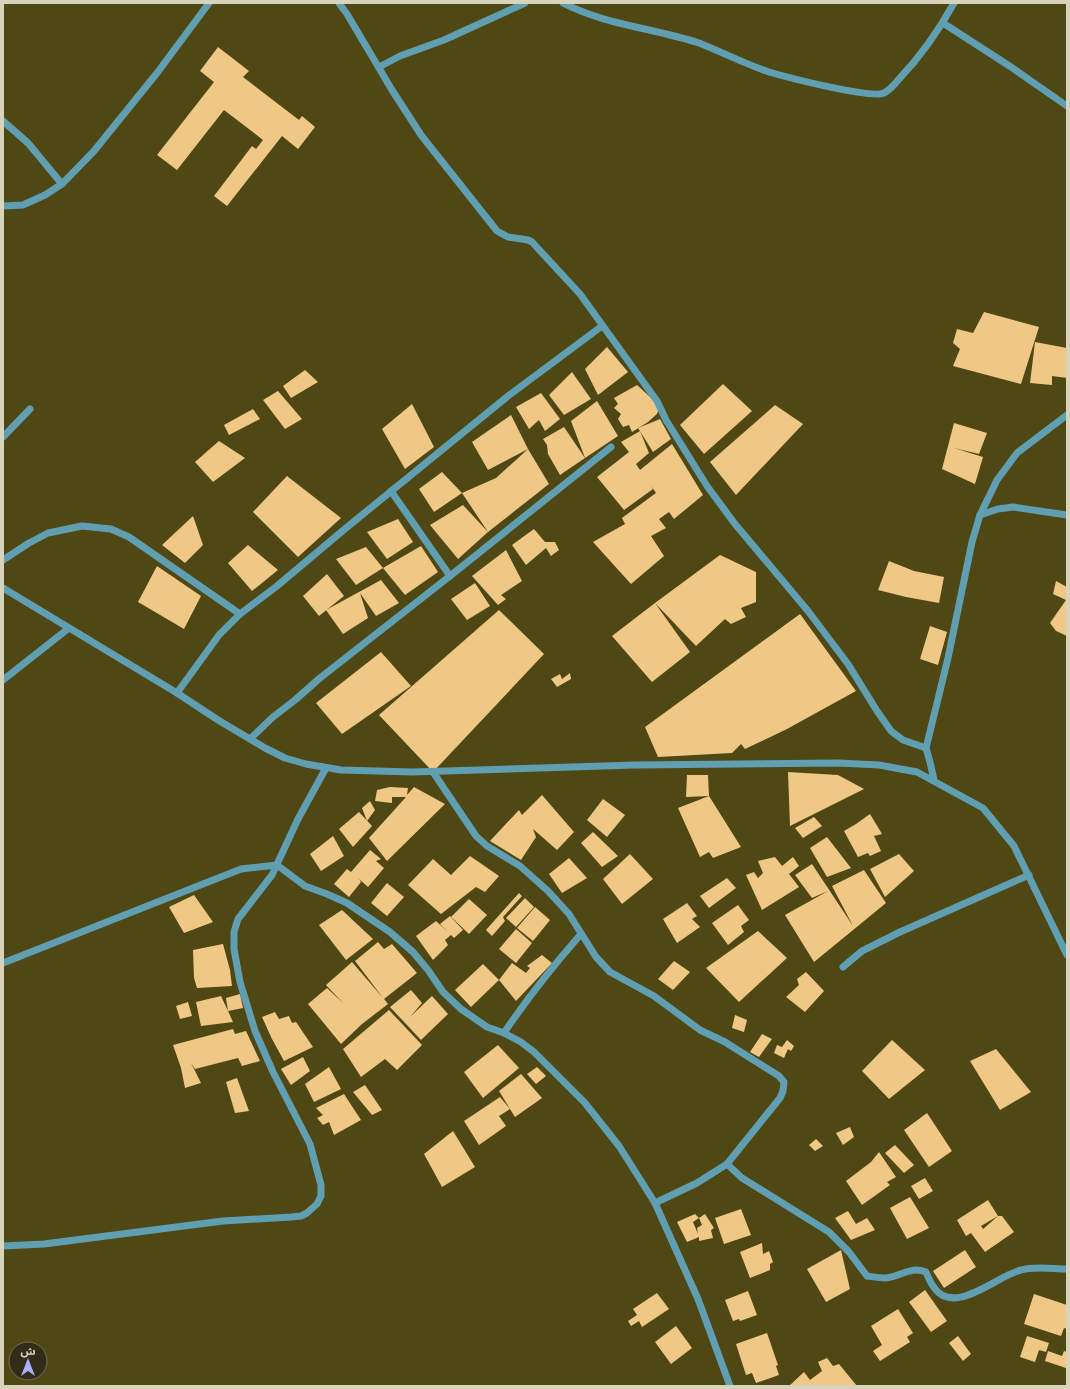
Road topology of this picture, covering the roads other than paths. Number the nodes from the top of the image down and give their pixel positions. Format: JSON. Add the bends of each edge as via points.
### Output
{"nodes":[{"id":1,"x":209,"y":3,"type":"edge"},
{"id":2,"x":339,"y":3,"type":"edge"},
{"id":3,"x":525,"y":3,"type":"edge"},
{"id":4,"x":563,"y":3,"type":"edge"},
{"id":5,"x":954,"y":3,"type":"edge"},
{"id":6,"x":943,"y":23,"type":"junction"},
{"id":7,"x":379,"y":68,"type":"junction"},
{"id":8,"x":1067,"y":106,"type":"edge"},
{"id":9,"x":3,"y":121,"type":"edge"},
{"id":10,"x":62,"y":184,"type":"junction"},
{"id":11,"x":3,"y":206,"type":"edge"},
{"id":12,"x":602,"y":326,"type":"junction"},
{"id":13,"x":30,"y":409,"type":"dead end"},
{"id":14,"x":1067,"y":415,"type":"edge"},
{"id":15,"x":3,"y":437,"type":"edge"},
{"id":16,"x":611,"y":447,"type":"dead end"},
{"id":17,"x":391,"y":491,"type":"junction"},
{"id":18,"x":980,"y":515,"type":"junction"},
{"id":19,"x":1067,"y":515,"type":"edge"},
{"id":20,"x":3,"y":560,"type":"edge"},
{"id":21,"x":450,"y":576,"type":"junction"},
{"id":22,"x":3,"y":588,"type":"edge"},
{"id":23,"x":240,"y":614,"type":"junction"},
{"id":24,"x":69,"y":628,"type":"junction"},
{"id":25,"x":3,"y":680,"type":"edge"},
{"id":26,"x":177,"y":693,"type":"junction"},
{"id":27,"x":250,"y":739,"type":"junction"},
{"id":28,"x":926,"y":748,"type":"junction"},
{"id":29,"x":326,"y":768,"type":"junction"},
{"id":30,"x":433,"y":772,"type":"junction"},
{"id":31,"x":934,"y":780,"type":"junction"},
{"id":32,"x":277,"y":865,"type":"junction"},
{"id":33,"x":1029,"y":875,"type":"junction"},
{"id":34,"x":581,"y":934,"type":"junction"},
{"id":35,"x":1067,"y":955,"type":"edge"},
{"id":36,"x":3,"y":963,"type":"edge"},
{"id":37,"x":843,"y":967,"type":"dead end"},
{"id":38,"x":504,"y":1033,"type":"junction"},
{"id":39,"x":726,"y":1164,"type":"junction"},
{"id":40,"x":655,"y":1203,"type":"junction"},
{"id":41,"x":3,"y":1246,"type":"edge"},
{"id":42,"x":1067,"y":1269,"type":"edge"},
{"id":43,"x":730,"y":1386,"type":"edge"}],
"edges":[{"from":1,"to":10,"type":"street","via":[[94,151]]},
{"from":2,"to":7,"type":"street"},
{"from":3,"to":7,"type":"street","via":[[444,40],[400,56]]},
{"from":4,"to":6,"type":"street","via":[[598,17],[699,44],[768,72],[873,94],[882,94],[889,89]]},
{"from":5,"to":6,"type":"street"},
{"from":6,"to":8,"type":"street"},
{"from":7,"to":12,"type":"street","via":[[421,135],[497,232],[532,242],[580,294]]},
{"from":9,"to":10,"type":"street","via":[[28,143]]},
{"from":10,"to":11,"type":"street","via":[[23,205]]},
{"from":12,"to":17,"type":"street","via":[[508,396]]},
{"from":12,"to":28,"type":"street","via":[[657,401],[707,486],[848,664],[891,731],[903,740]]},
{"from":13,"to":15,"type":"street"},
{"from":14,"to":18,"type":"street","via":[[1017,452],[997,480]]},
{"from":16,"to":21,"type":"street"},
{"from":17,"to":21,"type":"street"},
{"from":17,"to":23,"type":"street"},
{"from":18,"to":19,"type":"street","via":[[1013,507]]},
{"from":18,"to":28,"type":"street"},
{"from":20,"to":23,"type":"street","via":[[48,533],[82,526],[111,529],[129,537]]},
{"from":21,"to":27,"type":"street","via":[[272,717]]},
{"from":22,"to":24,"type":"street"},
{"from":23,"to":26,"type":"street","via":[[219,635]]},
{"from":24,"to":25,"type":"street"},
{"from":24,"to":26,"type":"street"},
{"from":26,"to":27,"type":"street"},
{"from":27,"to":29,"type":"street","via":[[285,758]]},
{"from":28,"to":31,"type":"street"},
{"from":29,"to":30,"type":"street"},
{"from":29,"to":32,"type":"street"},
{"from":30,"to":31,"type":"street","via":[[635,765],[839,763],[879,765],[917,772]]},
{"from":30,"to":34,"type":"street","via":[[476,836],[487,846],[520,866],[548,891],[569,914]]},
{"from":31,"to":33,"type":"street","via":[[983,808],[1014,846]]},
{"from":32,"to":36,"type":"street","via":[[241,869]]},
{"from":32,"to":38,"type":"street","via":[[305,886],[347,903],[390,932],[413,952],[443,992],[461,1009],[488,1027]]},
{"from":32,"to":41,"type":"street","via":[[238,920],[234,932],[234,949],[240,982],[255,1031],[272,1072],[310,1144],[322,1190],[317,1204],[301,1216],[223,1221],[44,1244]]},
{"from":33,"to":35,"type":"street"},
{"from":33,"to":37,"type":"street","via":[[868,947]]},
{"from":34,"to":38,"type":"street","via":[[546,973]]},
{"from":34,"to":39,"type":"street","via":[[596,957],[610,972],[654,996],[700,1030],[725,1042],[779,1076],[784,1082],[780,1098]]},
{"from":38,"to":40,"type":"street","via":[[522,1042],[534,1052],[585,1103],[619,1146]]},
{"from":39,"to":40,"type":"street","via":[[697,1183]]},
{"from":39,"to":42,"type":"street","via":[[742,1178],[829,1232],[849,1252],[867,1276],[885,1278],[914,1269],[919,1270],[926,1272],[933,1287],[952,1299],[971,1295],[1019,1270]]},
{"from":40,"to":43,"type":"street","via":[[698,1299]]}]}
